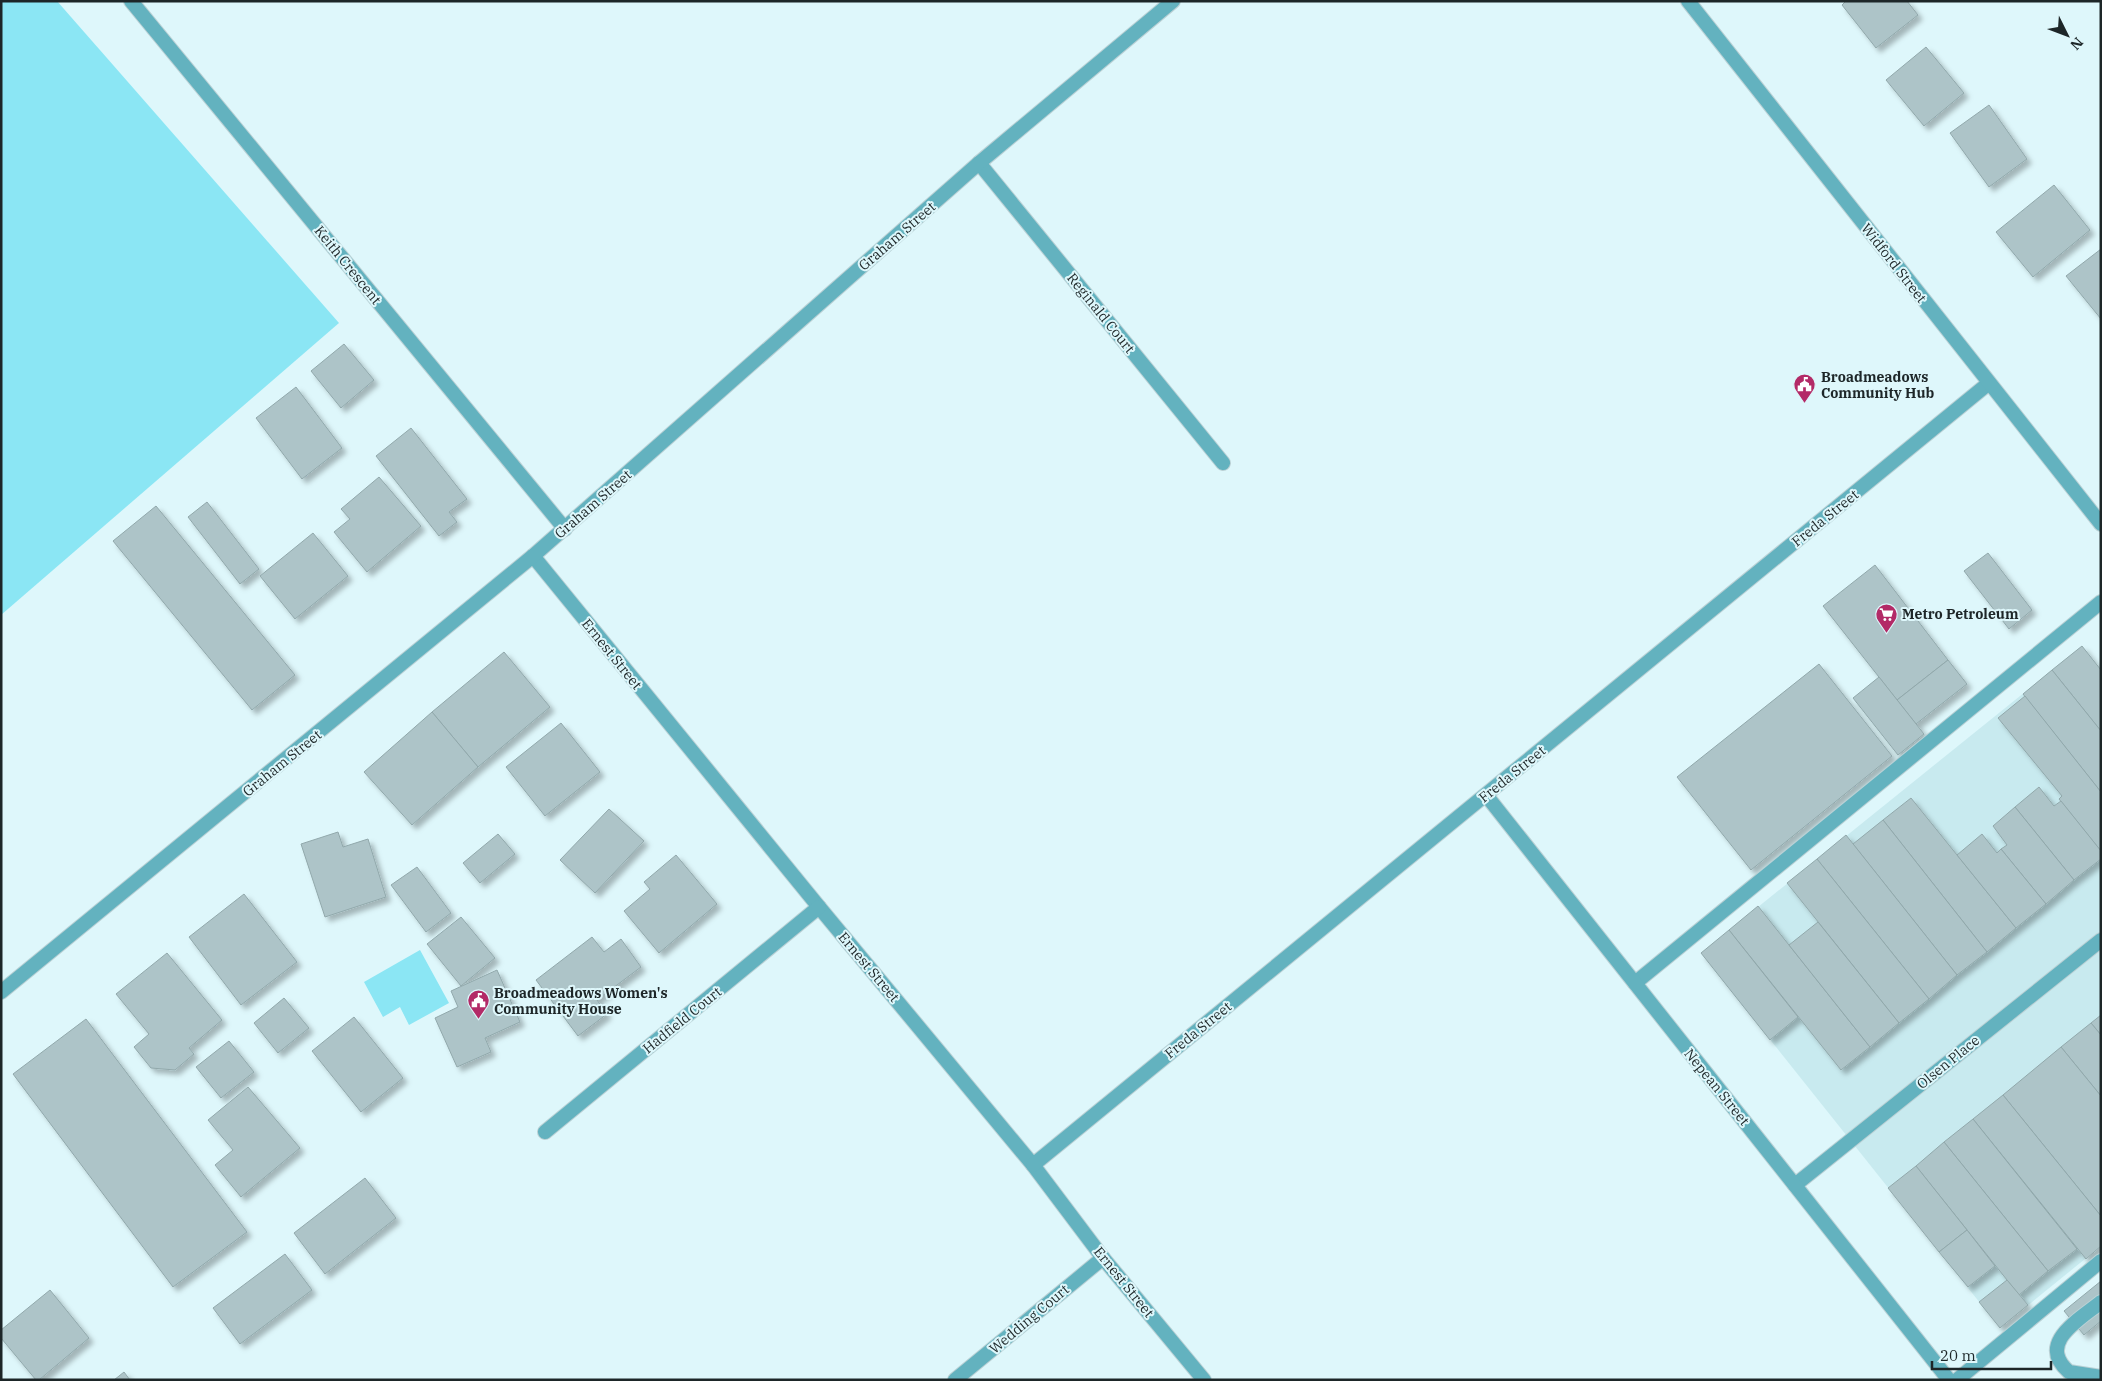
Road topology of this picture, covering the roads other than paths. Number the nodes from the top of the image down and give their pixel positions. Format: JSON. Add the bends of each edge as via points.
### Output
{"nodes":[{"id":1,"x":131,"y":1,"type":"edge"},
{"id":2,"x":1173,"y":1,"type":"edge"},
{"id":3,"x":1688,"y":1,"type":"edge"},
{"id":4,"x":979,"y":163,"type":"junction"},
{"id":5,"x":1989,"y":383,"type":"junction"},
{"id":6,"x":1223,"y":463,"type":"dead end"},
{"id":7,"x":2101,"y":524,"type":"edge"},
{"id":8,"x":564,"y":529,"type":"junction"},
{"id":9,"x":533,"y":556,"type":"junction"},
{"id":10,"x":2101,"y":602,"type":"edge"},
{"id":11,"x":1486,"y":795,"type":"junction"},
{"id":12,"x":819,"y":907,"type":"junction"},
{"id":13,"x":2101,"y":940,"type":"edge"},
{"id":14,"x":1635,"y":983,"type":"junction"},
{"id":15,"x":1,"y":992,"type":"edge"},
{"id":16,"x":545,"y":1132,"type":"dead end"},
{"id":17,"x":1033,"y":1165,"type":"junction"},
{"id":18,"x":1795,"y":1185,"type":"junction"},
{"id":19,"x":1104,"y":1258,"type":"junction"},
{"id":20,"x":2101,"y":1261,"type":"edge"},
{"id":21,"x":2101,"y":1302,"type":"edge"},
{"id":22,"x":2101,"y":1376,"type":"edge"},
{"id":23,"x":955,"y":1380,"type":"edge"},
{"id":24,"x":1204,"y":1380,"type":"edge"},
{"id":25,"x":1949,"y":1380,"type":"edge"},
{"id":26,"x":1957,"y":1380,"type":"edge"}],
"edges":[{"from":1,"to":8,"type":"street","name":"Keith Crescent"},
{"from":2,"to":4,"type":"street","name":"Graham Street"},
{"from":3,"to":5,"type":"street","name":"Widford Street"},
{"from":4,"to":6,"type":"street","name":"Reginald Court"},
{"from":4,"to":8,"type":"street","name":"Graham Street"},
{"from":5,"to":7,"type":"street","name":"Widford Street"},
{"from":5,"to":11,"type":"street","name":"Freda Street"},
{"from":8,"to":9,"type":"street","name":"Graham Street"},
{"from":9,"to":12,"type":"street","name":"Ernest Street"},
{"from":9,"to":15,"type":"street","name":"Graham Street"},
{"from":10,"to":14,"type":"street"},
{"from":11,"to":14,"type":"street","name":"Nepean Street"},
{"from":11,"to":17,"type":"street","name":"Freda Street"},
{"from":12,"to":16,"type":"street","name":"Hadfield Court"},
{"from":12,"to":17,"type":"street","name":"Ernest Street"},
{"from":13,"to":18,"type":"street","name":"Olsen Place"},
{"from":14,"to":18,"type":"street","name":"Nepean Street"},
{"from":17,"to":19,"type":"street","name":"Ernest Street"},
{"from":18,"to":25,"type":"street","name":"Nepean Street"},
{"from":19,"to":23,"type":"street","name":"Wedding Court"},
{"from":19,"to":24,"type":"street","name":"Ernest Street"},
{"from":20,"to":26,"type":"street"},
{"from":21,"to":22,"type":"street","via":[[2064,1333],[2056,1349],[2060,1362],[2069,1372]]}]}
